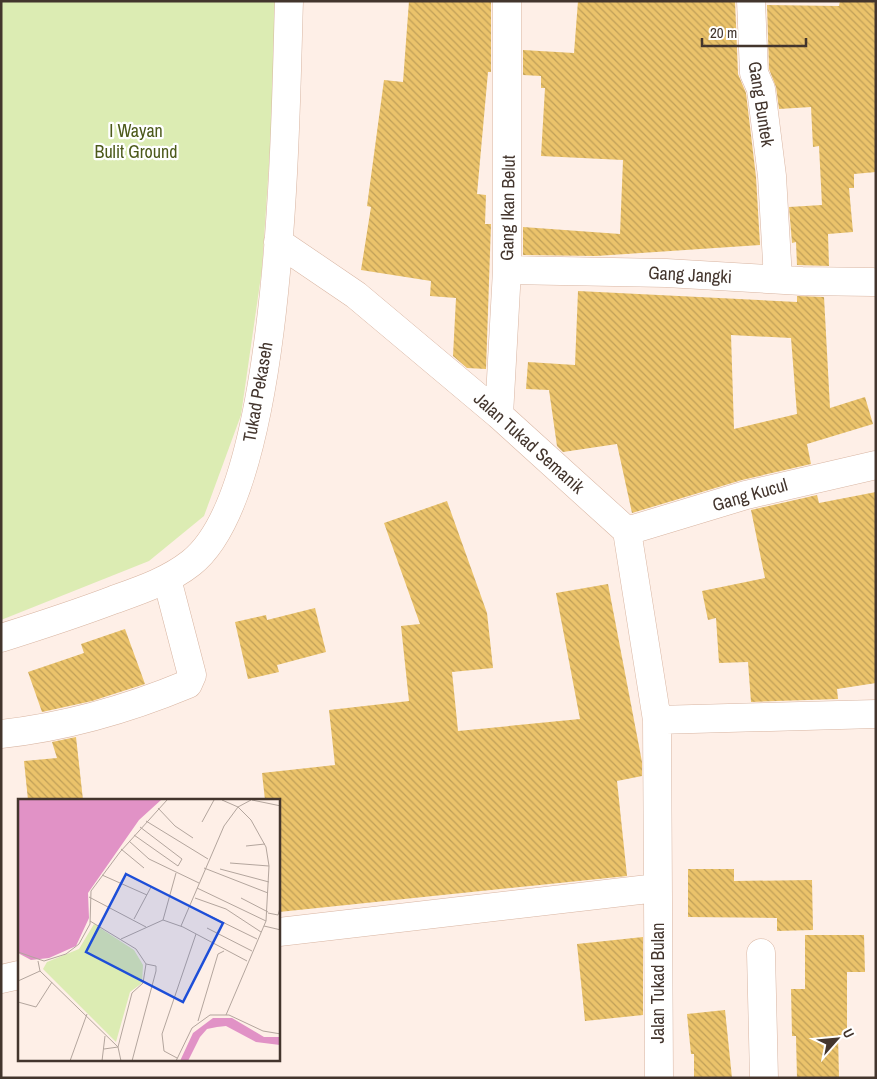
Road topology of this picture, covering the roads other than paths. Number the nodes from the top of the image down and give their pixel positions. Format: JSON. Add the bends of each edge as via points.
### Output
{"nodes":[{"id":1,"x":289,"y":1,"type":"edge"},
{"id":2,"x":507,"y":1,"type":"edge"},
{"id":3,"x":750,"y":1,"type":"edge"},
{"id":4,"x":278,"y":242,"type":"junction"},
{"id":5,"x":507,"y":270,"type":"junction"},
{"id":6,"x":778,"y":279,"type":"junction"},
{"id":7,"x":873,"y":282,"type":"dead end"},
{"id":8,"x":499,"y":415,"type":"junction"},
{"id":9,"x":876,"y":465,"type":"edge"},
{"id":10,"x":627,"y":531,"type":"junction"},
{"id":11,"x":167,"y":579,"type":"junction"},
{"id":12,"x":1,"y":638,"type":"edge"},
{"id":13,"x":876,"y":714,"type":"edge"},
{"id":14,"x":657,"y":720,"type":"junction"},
{"id":15,"x":1,"y":734,"type":"edge"},
{"id":16,"x":657,"y":888,"type":"junction"},
{"id":17,"x":280,"y":932,"type":"edge"},
{"id":18,"x":761,"y":953,"type":"dead end"},
{"id":19,"x":18,"y":975,"type":"edge"},
{"id":20,"x":1,"y":979,"type":"edge"},
{"id":21,"x":659,"y":1078,"type":"edge"},
{"id":22,"x":764,"y":1078,"type":"edge"}],
"edges":[{"from":1,"to":4,"type":"street","name":"Tukad Pekaseh"},
{"from":2,"to":5,"type":"street","name":"Gang Ikan Belut"},
{"from":3,"to":6,"type":"street","name":"Gang Buntek","via":[[754,73],[761,89],[772,176]]},
{"from":4,"to":8,"type":"street","name":"Jalan Tukad Semanik","via":[[356,295]]},
{"from":4,"to":11,"type":"street","name":"Tukad Pekaseh","via":[[255,427],[240,478],[224,518],[208,546],[192,563]]},
{"from":5,"to":6,"type":"street","name":"Gang Jangki"},
{"from":5,"to":8,"type":"street","name":"Gang Ikan Belut"},
{"from":6,"to":7,"type":"street","name":"Gang Jangki"},
{"from":8,"to":10,"type":"street","name":"Jalan Tukad Semanik"},
{"from":9,"to":10,"type":"street","name":"Gang Kucul","via":[[746,495]]},
{"from":10,"to":14,"type":"street"},
{"from":11,"to":12,"type":"street","name":"Tukad Pekaseh"},
{"from":11,"to":15,"type":"street","via":[[192,675],[188,684],[137,704],[42,730]]},
{"from":13,"to":14,"type":"street"},
{"from":14,"to":16,"type":"street"},
{"from":16,"to":17,"type":"street"},
{"from":16,"to":21,"type":"street","name":"Jalan Tukad Bulan"},
{"from":18,"to":22,"type":"street"},
{"from":19,"to":20,"type":"street"}]}
